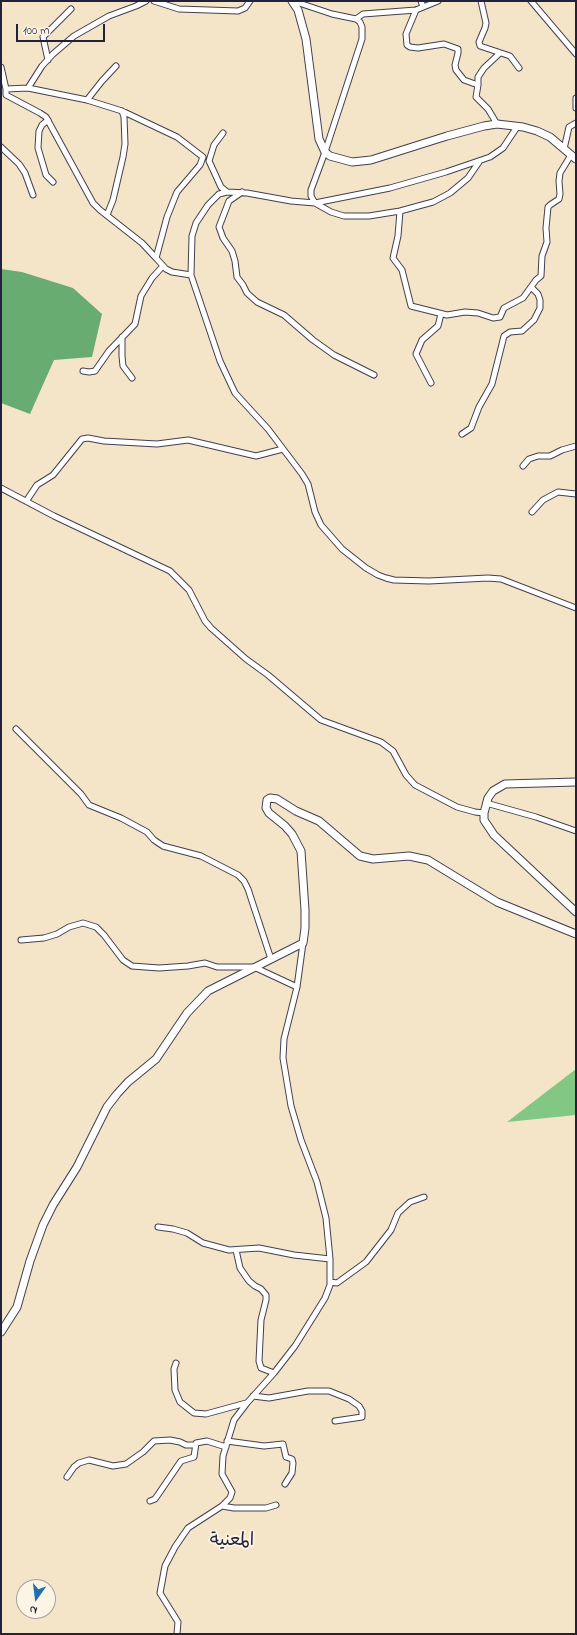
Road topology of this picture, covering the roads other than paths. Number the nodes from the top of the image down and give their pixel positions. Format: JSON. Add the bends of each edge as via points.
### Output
{"nodes":[{"id":1,"x":146,"y":1,"type":"edge"},
{"id":2,"x":154,"y":1,"type":"edge"},
{"id":3,"x":250,"y":1,"type":"edge"},
{"id":4,"x":293,"y":1,"type":"edge"},
{"id":5,"x":421,"y":1,"type":"edge"},
{"id":6,"x":438,"y":1,"type":"edge"},
{"id":7,"x":481,"y":1,"type":"edge"},
{"id":8,"x":530,"y":1,"type":"edge"},
{"id":9,"x":423,"y":7,"type":"junction"},
{"id":10,"x":71,"y":9,"type":"dead end"},
{"id":11,"x":416,"y":10,"type":"junction"},
{"id":12,"x":356,"y":19,"type":"junction"},
{"id":13,"x":500,"y":53,"type":"junction"},
{"id":14,"x":576,"y":54,"type":"edge"},
{"id":15,"x":48,"y":60,"type":"junction"},
{"id":16,"x":116,"y":66,"type":"dead end"},
{"id":17,"x":1,"y":67,"type":"edge"},
{"id":18,"x":519,"y":68,"type":"dead end"},
{"id":19,"x":478,"y":85,"type":"junction"},
{"id":20,"x":28,"y":88,"type":"junction"},
{"id":21,"x":6,"y":89,"type":"junction"},
{"id":22,"x":3,"y":95,"type":"edge"},
{"id":23,"x":576,"y":98,"type":"edge"},
{"id":24,"x":87,"y":100,"type":"junction"},
{"id":25,"x":576,"y":108,"type":"edge"},
{"id":26,"x":122,"y":111,"type":"junction"},
{"id":27,"x":48,"y":120,"type":"junction"},
{"id":28,"x":576,"y":122,"type":"edge"},
{"id":29,"x":497,"y":124,"type":"junction"},
{"id":30,"x":517,"y":127,"type":"junction"},
{"id":31,"x":223,"y":133,"type":"dead end"},
{"id":32,"x":1,"y":147,"type":"edge"},
{"id":33,"x":564,"y":149,"type":"junction"},
{"id":34,"x":325,"y":152,"type":"junction"},
{"id":35,"x":574,"y":157,"type":"edge"},
{"id":36,"x":479,"y":162,"type":"junction"},
{"id":37,"x":53,"y":182,"type":"dead end"},
{"id":38,"x":227,"y":192,"type":"junction"},
{"id":39,"x":242,"y":192,"type":"junction"},
{"id":40,"x":34,"y":195,"type":"dead end"},
{"id":41,"x":315,"y":203,"type":"junction"},
{"id":42,"x":400,"y":211,"type":"junction"},
{"id":43,"x":107,"y":215,"type":"junction"},
{"id":44,"x":156,"y":258,"type":"junction"},
{"id":45,"x":163,"y":266,"type":"junction"},
{"id":46,"x":192,"y":275,"type":"junction"},
{"id":47,"x":530,"y":287,"type":"junction"},
{"id":48,"x":441,"y":314,"type":"junction"},
{"id":49,"x":122,"y":337,"type":"junction"},
{"id":50,"x":83,"y":371,"type":"dead end"},
{"id":51,"x":374,"y":375,"type":"dead end"},
{"id":52,"x":132,"y":378,"type":"dead end"},
{"id":53,"x":431,"y":383,"type":"dead end"},
{"id":54,"x":462,"y":434,"type":"dead end"},
{"id":55,"x":576,"y":446,"type":"edge"},
{"id":56,"x":283,"y":449,"type":"junction"},
{"id":57,"x":523,"y":466,"type":"dead end"},
{"id":58,"x":1,"y":488,"type":"edge"},
{"id":59,"x":576,"y":494,"type":"edge"},
{"id":60,"x":27,"y":500,"type":"junction"},
{"id":61,"x":532,"y":512,"type":"dead end"},
{"id":62,"x":576,"y":608,"type":"edge"},
{"id":63,"x":16,"y":729,"type":"dead end"},
{"id":64,"x":576,"y":782,"type":"edge"},
{"id":65,"x":486,"y":803,"type":"junction"},
{"id":66,"x":484,"y":813,"type":"junction"},
{"id":67,"x":576,"y":831,"type":"edge"},
{"id":68,"x":576,"y":912,"type":"edge"},
{"id":69,"x":576,"y":934,"type":"edge"},
{"id":70,"x":21,"y":940,"type":"dead end"},
{"id":71,"x":303,"y":943,"type":"junction"},
{"id":72,"x":271,"y":959,"type":"junction"},
{"id":73,"x":254,"y":968,"type":"junction"},
{"id":74,"x":297,"y":987,"type":"junction"},
{"id":75,"x":424,"y":1197,"type":"dead end"},
{"id":76,"x":158,"y":1227,"type":"dead end"},
{"id":77,"x":236,"y":1250,"type":"junction"},
{"id":78,"x":330,"y":1259,"type":"junction"},
{"id":79,"x":330,"y":1282,"type":"junction"},
{"id":80,"x":1,"y":1332,"type":"edge"},
{"id":81,"x":176,"y":1363,"type":"dead end"},
{"id":82,"x":274,"y":1373,"type":"junction"},
{"id":83,"x":253,"y":1396,"type":"junction"},
{"id":84,"x":247,"y":1403,"type":"junction"},
{"id":85,"x":335,"y":1422,"type":"dead end"},
{"id":86,"x":226,"y":1444,"type":"junction"},
{"id":87,"x":195,"y":1445,"type":"junction"},
{"id":88,"x":67,"y":1477,"type":"dead end"},
{"id":89,"x":285,"y":1484,"type":"dead end"},
{"id":90,"x":150,"y":1501,"type":"dead end"},
{"id":91,"x":276,"y":1504,"type":"dead end"},
{"id":92,"x":222,"y":1506,"type":"junction"},
{"id":93,"x":177,"y":1634,"type":"edge"}],
"edges":[{"from":1,"to":15,"type":"street","via":[[86,28]]},
{"from":2,"to":3,"type":"street","via":[[179,9],[238,11],[245,8]]},
{"from":4,"to":12,"type":"street"},
{"from":4,"to":34,"type":"street","via":[[306,40],[319,139]]},
{"from":5,"to":9,"type":"street"},
{"from":6,"to":9,"type":"street"},
{"from":7,"to":13,"type":"street","via":[[486,22],[480,46]]},
{"from":8,"to":14,"type":"street"},
{"from":9,"to":11,"type":"street"},
{"from":10,"to":15,"type":"street","via":[[43,37]]},
{"from":11,"to":12,"type":"street","via":[[363,14]]},
{"from":11,"to":19,"type":"street","via":[[406,34],[407,45],[418,48],[444,44],[455,47],[459,51],[456,70],[464,80]]},
{"from":12,"to":34,"type":"street","via":[[362,27],[362,39]]},
{"from":13,"to":18,"type":"street","via":[[512,57]]},
{"from":13,"to":19,"type":"street","via":[[484,68],[478,77]]},
{"from":15,"to":20,"type":"street"},
{"from":16,"to":24,"type":"street"},
{"from":17,"to":21,"type":"street"},
{"from":19,"to":29,"type":"street","via":[[476,96]]},
{"from":20,"to":21,"type":"street"},
{"from":20,"to":24,"type":"street"},
{"from":21,"to":22,"type":"street"},
{"from":22,"to":27,"type":"street","via":[[40,113]]},
{"from":23,"to":25,"type":"street"},
{"from":24,"to":26,"type":"street"},
{"from":26,"to":43,"type":"street","via":[[125,144]]},
{"from":26,"to":44,"type":"street","via":[[176,137],[203,157],[200,165],[177,192]]},
{"from":27,"to":37,"type":"street","via":[[39,131],[38,148],[46,175]]},
{"from":27,"to":43,"type":"street","via":[[93,203]]},
{"from":28,"to":33,"type":"street","via":[[569,127]]},
{"from":29,"to":30,"type":"street"},
{"from":29,"to":34,"type":"street","via":[[359,162],[336,159]]},
{"from":30,"to":33,"type":"street","via":[[550,137]]},
{"from":30,"to":36,"type":"street","via":[[498,153]]},
{"from":31,"to":38,"type":"street","via":[[214,145],[209,161],[221,187]]},
{"from":32,"to":40,"type":"street","via":[[19,164]]},
{"from":33,"to":35,"type":"street"},
{"from":34,"to":41,"type":"street","via":[[310,190]]},
{"from":35,"to":47,"type":"street","via":[[560,173],[560,199],[548,207],[548,242],[542,256],[541,276]]},
{"from":36,"to":41,"type":"street","via":[[390,188]]},
{"from":36,"to":42,"type":"street","via":[[468,178],[450,193],[432,202]]},
{"from":38,"to":39,"type":"street"},
{"from":38,"to":46,"type":"street","via":[[219,194],[212,201],[196,223],[192,236]]},
{"from":39,"to":41,"type":"street"},
{"from":39,"to":51,"type":"street","via":[[230,201],[219,227],[232,251],[237,277],[247,294],[257,302],[284,315],[334,355]]},
{"from":41,"to":42,"type":"street","via":[[344,216],[369,216]]},
{"from":42,"to":48,"type":"street","via":[[393,258],[402,270],[409,303],[414,308]]},
{"from":43,"to":44,"type":"street","via":[[142,243]]},
{"from":44,"to":45,"type":"street"},
{"from":45,"to":46,"type":"street","via":[[172,272]]},
{"from":45,"to":49,"type":"street","via":[[141,296],[136,321]]},
{"from":46,"to":56,"type":"street","via":[[220,361],[235,393]]},
{"from":47,"to":48,"type":"street","via":[[523,298],[504,308],[496,318],[465,312]]},
{"from":47,"to":54,"type":"street","via":[[538,294],[540,308],[534,320],[522,331],[510,332],[504,336],[492,384],[471,428]]},
{"from":48,"to":53,"type":"street","via":[[438,326],[422,340],[416,354]]},
{"from":49,"to":50,"type":"street","via":[[95,371]]},
{"from":49,"to":52,"type":"street","via":[[123,366]]},
{"from":55,"to":57,"type":"street","via":[[550,456],[529,459]]},
{"from":56,"to":60,"type":"street","via":[[256,456],[188,440],[157,444],[88,438],[82,440],[52,475],[37,485]]},
{"from":56,"to":62,"type":"street","via":[[308,484],[321,525],[342,549],[378,575],[394,580],[412,581],[501,579]]},
{"from":58,"to":60,"type":"street"},
{"from":59,"to":61,"type":"street","via":[[558,492],[543,500]]},
{"from":60,"to":66,"type":"street","via":[[54,516],[170,571],[189,590],[205,622],[211,628],[321,720],[381,742],[393,751],[406,775],[415,785],[457,807]]},
{"from":63,"to":72,"type":"street","via":[[89,805],[147,832],[164,846],[202,856],[238,875],[248,889]]},
{"from":64,"to":65,"type":"street","via":[[505,784],[493,792]]},
{"from":65,"to":66,"type":"street"},
{"from":65,"to":67,"type":"street"},
{"from":66,"to":68,"type":"street","via":[[484,820],[494,835]]},
{"from":69,"to":71,"type":"street","via":[[497,902],[428,860],[409,856],[373,859],[360,856],[319,821],[270,798],[266,802],[266,808],[292,834],[301,851],[305,910]]},
{"from":70,"to":73,"type":"street","via":[[44,938],[84,923],[104,934],[122,960],[132,966],[159,968],[205,963],[217,967]]},
{"from":71,"to":72,"type":"street"},
{"from":71,"to":74,"type":"street"},
{"from":72,"to":73,"type":"street"},
{"from":73,"to":74,"type":"street"},
{"from":73,"to":80,"type":"street","via":[[208,992],[197,1001],[156,1059],[128,1082],[107,1107],[77,1167],[43,1225],[17,1307]]},
{"from":74,"to":78,"type":"street","via":[[284,1039],[283,1058],[291,1106],[317,1182],[326,1218]]},
{"from":75,"to":79,"type":"street","via":[[410,1202],[398,1213],[391,1230],[366,1262],[337,1283]]},
{"from":76,"to":77,"type":"street","via":[[187,1233],[203,1244]]},
{"from":77,"to":78,"type":"street","via":[[259,1248]]},
{"from":77,"to":82,"type":"street","via":[[240,1268],[249,1281],[266,1295],[261,1320],[259,1361],[261,1368]]},
{"from":78,"to":79,"type":"street"},
{"from":79,"to":82,"type":"street","via":[[324,1298],[295,1346]]},
{"from":81,"to":84,"type":"street","via":[[175,1390],[180,1402],[194,1413],[206,1414]]},
{"from":82,"to":83,"type":"street"},
{"from":83,"to":84,"type":"street"},
{"from":83,"to":85,"type":"street","via":[[269,1398],[308,1391],[329,1391],[349,1399],[362,1411],[362,1417]]},
{"from":84,"to":86,"type":"street","via":[[234,1420]]},
{"from":86,"to":87,"type":"street","via":[[207,1441]]},
{"from":86,"to":89,"type":"street","via":[[283,1444],[286,1457],[292,1459],[293,1463],[292,1473]]},
{"from":86,"to":92,"type":"street","via":[[222,1474],[232,1494]]},
{"from":87,"to":88,"type":"street","via":[[170,1440],[154,1441],[126,1464],[113,1466],[89,1460],[79,1463]]},
{"from":87,"to":90,"type":"street","via":[[194,1457],[181,1461],[155,1499]]},
{"from":91,"to":92,"type":"street","via":[[266,1508]]},
{"from":92,"to":93,"type":"street","via":[[188,1528],[165,1566],[160,1593],[178,1622]]}]}
